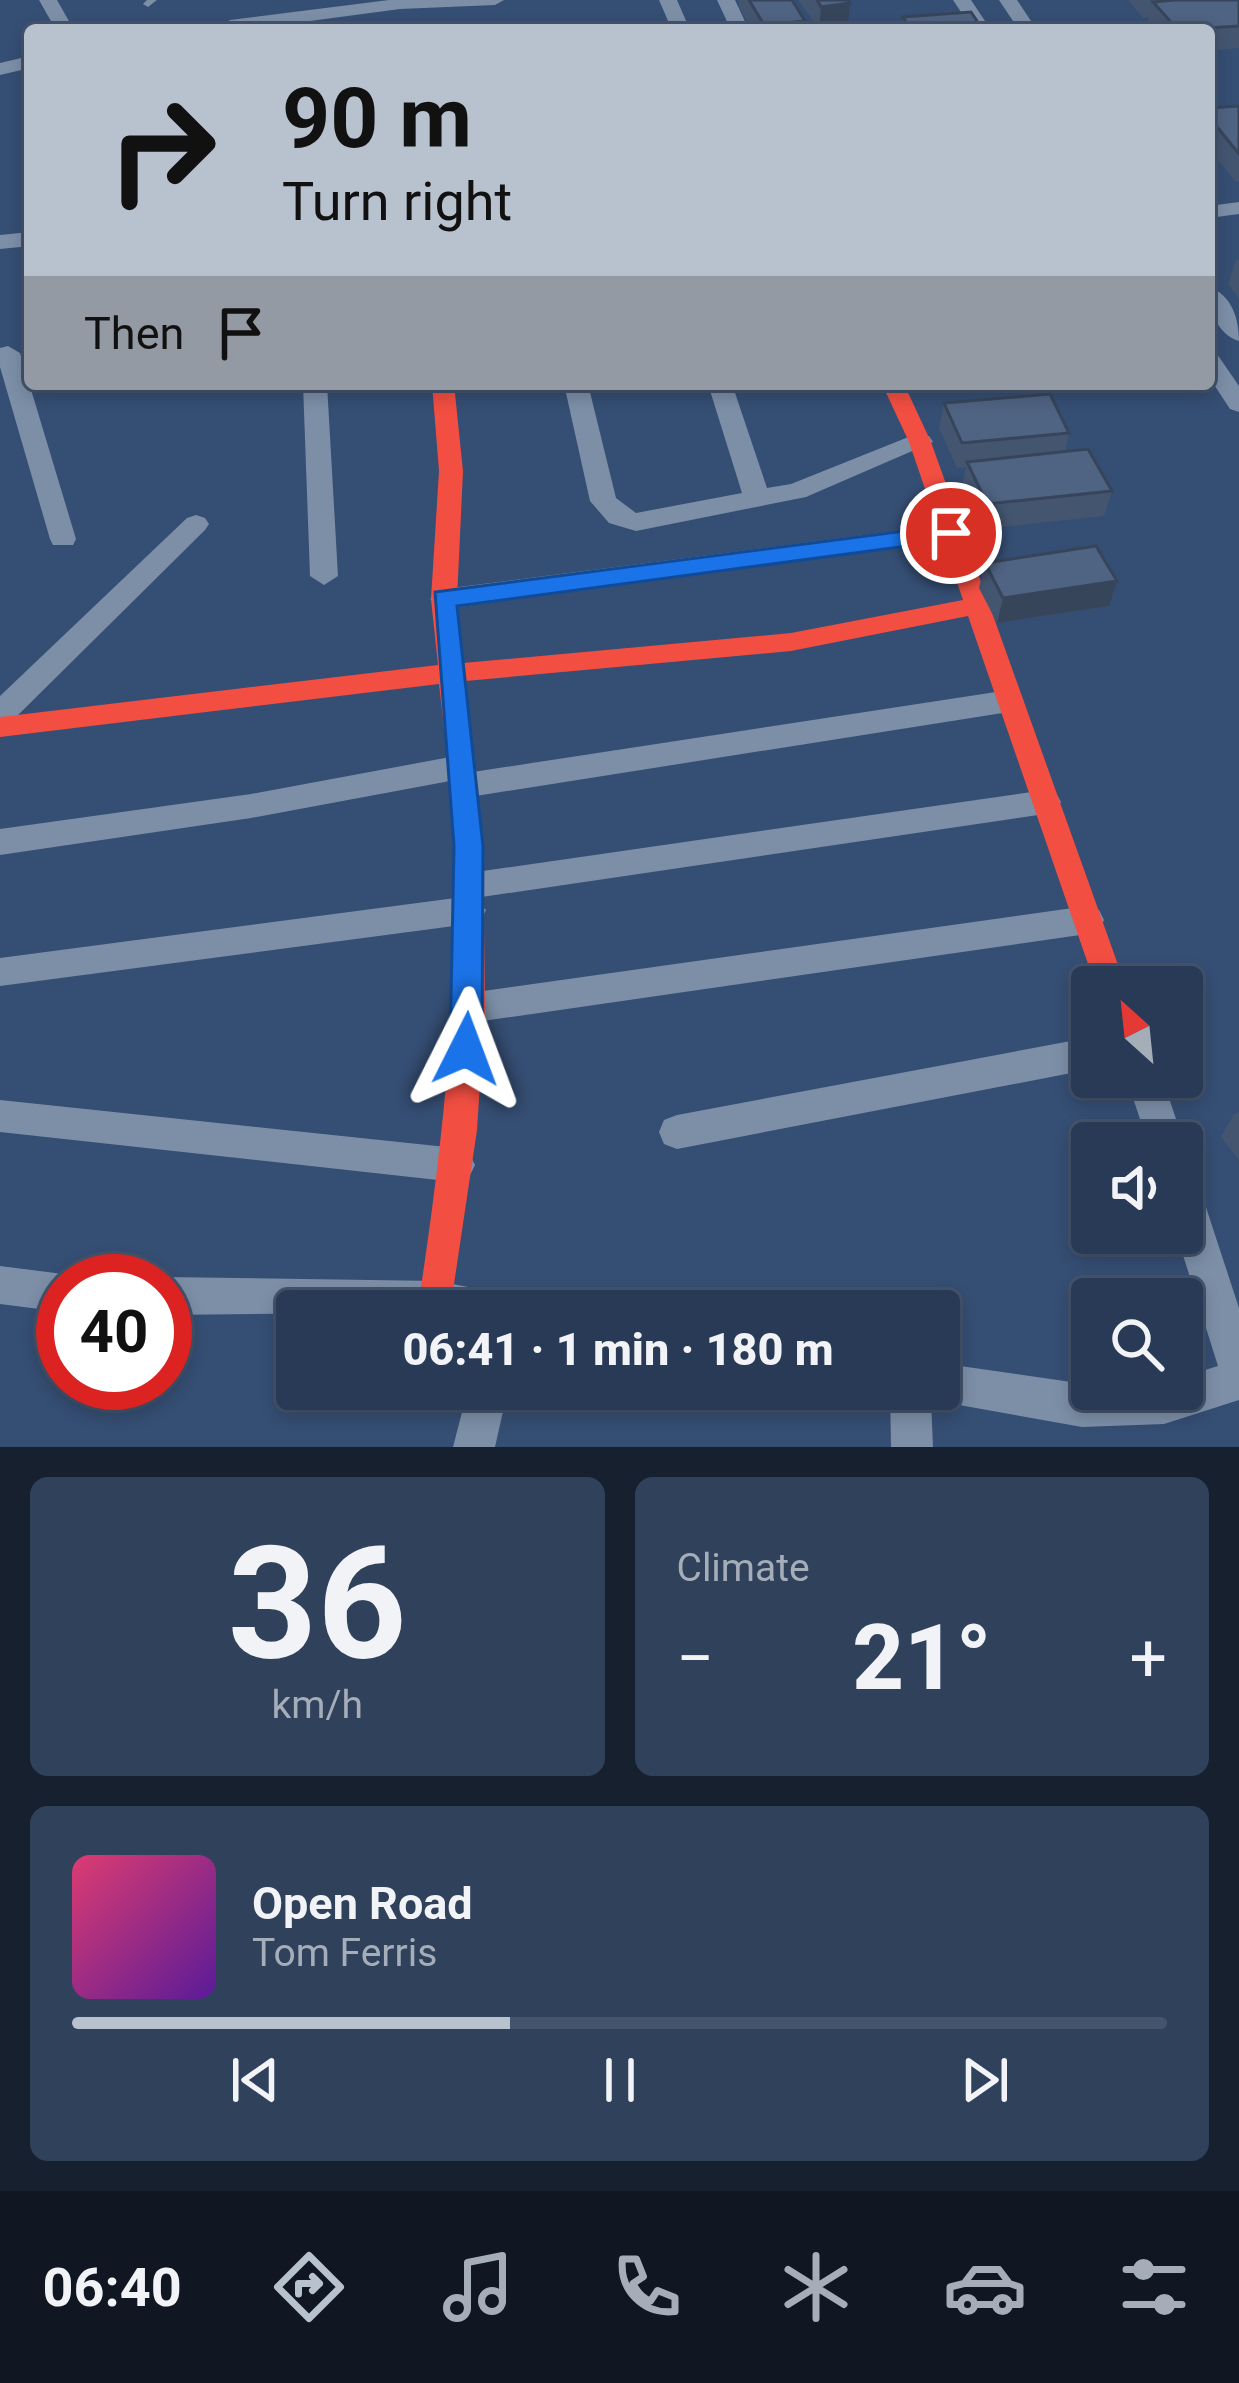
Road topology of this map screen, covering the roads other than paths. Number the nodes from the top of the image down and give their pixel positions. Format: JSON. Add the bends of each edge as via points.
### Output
{"nodes":[{"id":1,"x":497,"y":5,"type":"edge"},
{"id":2,"x":245,"y":24,"type":"edge"},
{"id":3,"x":1215,"y":302,"type":"edge"},
{"id":4,"x":1239,"y":334,"type":"edge"},
{"id":5,"x":13,"y":353,"type":"edge"},
{"id":6,"x":1215,"y":368,"type":"edge"},
{"id":7,"x":315,"y":390,"type":"edge"},
{"id":8,"x":444,"y":390,"type":"edge"},
{"id":9,"x":578,"y":390,"type":"edge"},
{"id":10,"x":722,"y":390,"type":"edge"},
{"id":11,"x":896,"y":390,"type":"edge"},
{"id":12,"x":1239,"y":404,"type":"edge"},
{"id":13,"x":920,"y":442,"type":"junction"},
{"id":14,"x":757,"y":499,"type":"junction"},
{"id":15,"x":196,"y":524,"type":"dead end"},
{"id":16,"x":951,"y":533,"type":"junction"},
{"id":17,"x":63,"y":539,"type":"dead end"},
{"id":18,"x":324,"y":576,"type":"dead end"},
{"id":19,"x":444,"y":598,"type":"junction"},
{"id":20,"x":976,"y":606,"type":"junction"},
{"id":21,"x":453,"y":674,"type":"junction"},
{"id":22,"x":1009,"y":701,"type":"junction"},
{"id":23,"x":0,"y":714,"type":"edge"},
{"id":24,"x":0,"y":727,"type":"edge"},
{"id":25,"x":462,"y":777,"type":"junction"},
{"id":26,"x":1045,"y":802,"type":"junction"},
{"id":27,"x":0,"y":842,"type":"edge"},
{"id":28,"x":469,"y":898,"type":"junction"},
{"id":29,"x":1087,"y":920,"type":"junction"},
{"id":30,"x":1104,"y":966,"type":"edge"},
{"id":31,"x":0,"y":972,"type":"edge"},
{"id":32,"x":469,"y":1008,"type":"junction"},
{"id":33,"x":1071,"y":1057,"type":"edge"},
{"id":34,"x":0,"y":1116,"type":"edge"},
{"id":35,"x":677,"y":1132,"type":"dead end"},
{"id":36,"x":456,"y":1165,"type":"junction"},
{"id":37,"x":1202,"y":1254,"type":"edge"},
{"id":38,"x":0,"y":1285,"type":"edge"},
{"id":39,"x":36,"y":1290,"type":"edge"},
{"id":40,"x":438,"y":1290,"type":"edge"},
{"id":41,"x":192,"y":1296,"type":"edge"},
{"id":42,"x":276,"y":1298,"type":"edge"},
{"id":43,"x":1239,"y":1369,"type":"edge"},
{"id":44,"x":1239,"y":1380,"type":"edge"},
{"id":45,"x":960,"y":1386,"type":"edge"},
{"id":46,"x":483,"y":1410,"type":"edge"},
{"id":47,"x":911,"y":1410,"type":"edge"},
{"id":48,"x":474,"y":1447,"type":"edge"},
{"id":49,"x":912,"y":1447,"type":"edge"}],
"edges":[{"from":1,"to":2,"type":"street","via":[[400,4]]},
{"from":3,"to":4,"type":"street"},
{"from":5,"to":17,"type":"street"},
{"from":6,"to":12,"type":"street"},
{"from":7,"to":18,"type":"street"},
{"from":8,"to":19,"type":"street","via":[[452,471]]},
{"from":9,"to":14,"type":"street","via":[[609,511],[656,521]]},
{"from":10,"to":14,"type":"street"},
{"from":11,"to":13,"type":"street"},
{"from":13,"to":14,"type":"street","via":[[821,484]]},
{"from":13,"to":16,"type":"street"},
{"from":15,"to":23,"type":"street"},
{"from":16,"to":19,"type":"street"},
{"from":16,"to":20,"type":"street"},
{"from":19,"to":21,"type":"street"},
{"from":20,"to":21,"type":"street","via":[[791,642]]},
{"from":20,"to":22,"type":"street"},
{"from":21,"to":24,"type":"street"},
{"from":21,"to":25,"type":"street"},
{"from":22,"to":25,"type":"street"},
{"from":22,"to":26,"type":"street"},
{"from":25,"to":27,"type":"street"},
{"from":25,"to":28,"type":"street"},
{"from":26,"to":28,"type":"street"},
{"from":26,"to":29,"type":"street"},
{"from":28,"to":31,"type":"street"},
{"from":28,"to":32,"type":"street"},
{"from":29,"to":30,"type":"street"},
{"from":29,"to":32,"type":"street"},
{"from":32,"to":36,"type":"street"},
{"from":33,"to":35,"type":"street"},
{"from":34,"to":36,"type":"street"},
{"from":36,"to":40,"type":"street"},
{"from":37,"to":43,"type":"street"},
{"from":38,"to":39,"type":"street"},
{"from":41,"to":42,"type":"street"},
{"from":44,"to":45,"type":"street","via":[[1164,1403],[1082,1406]]},
{"from":46,"to":48,"type":"street"},
{"from":47,"to":49,"type":"street"}]}
